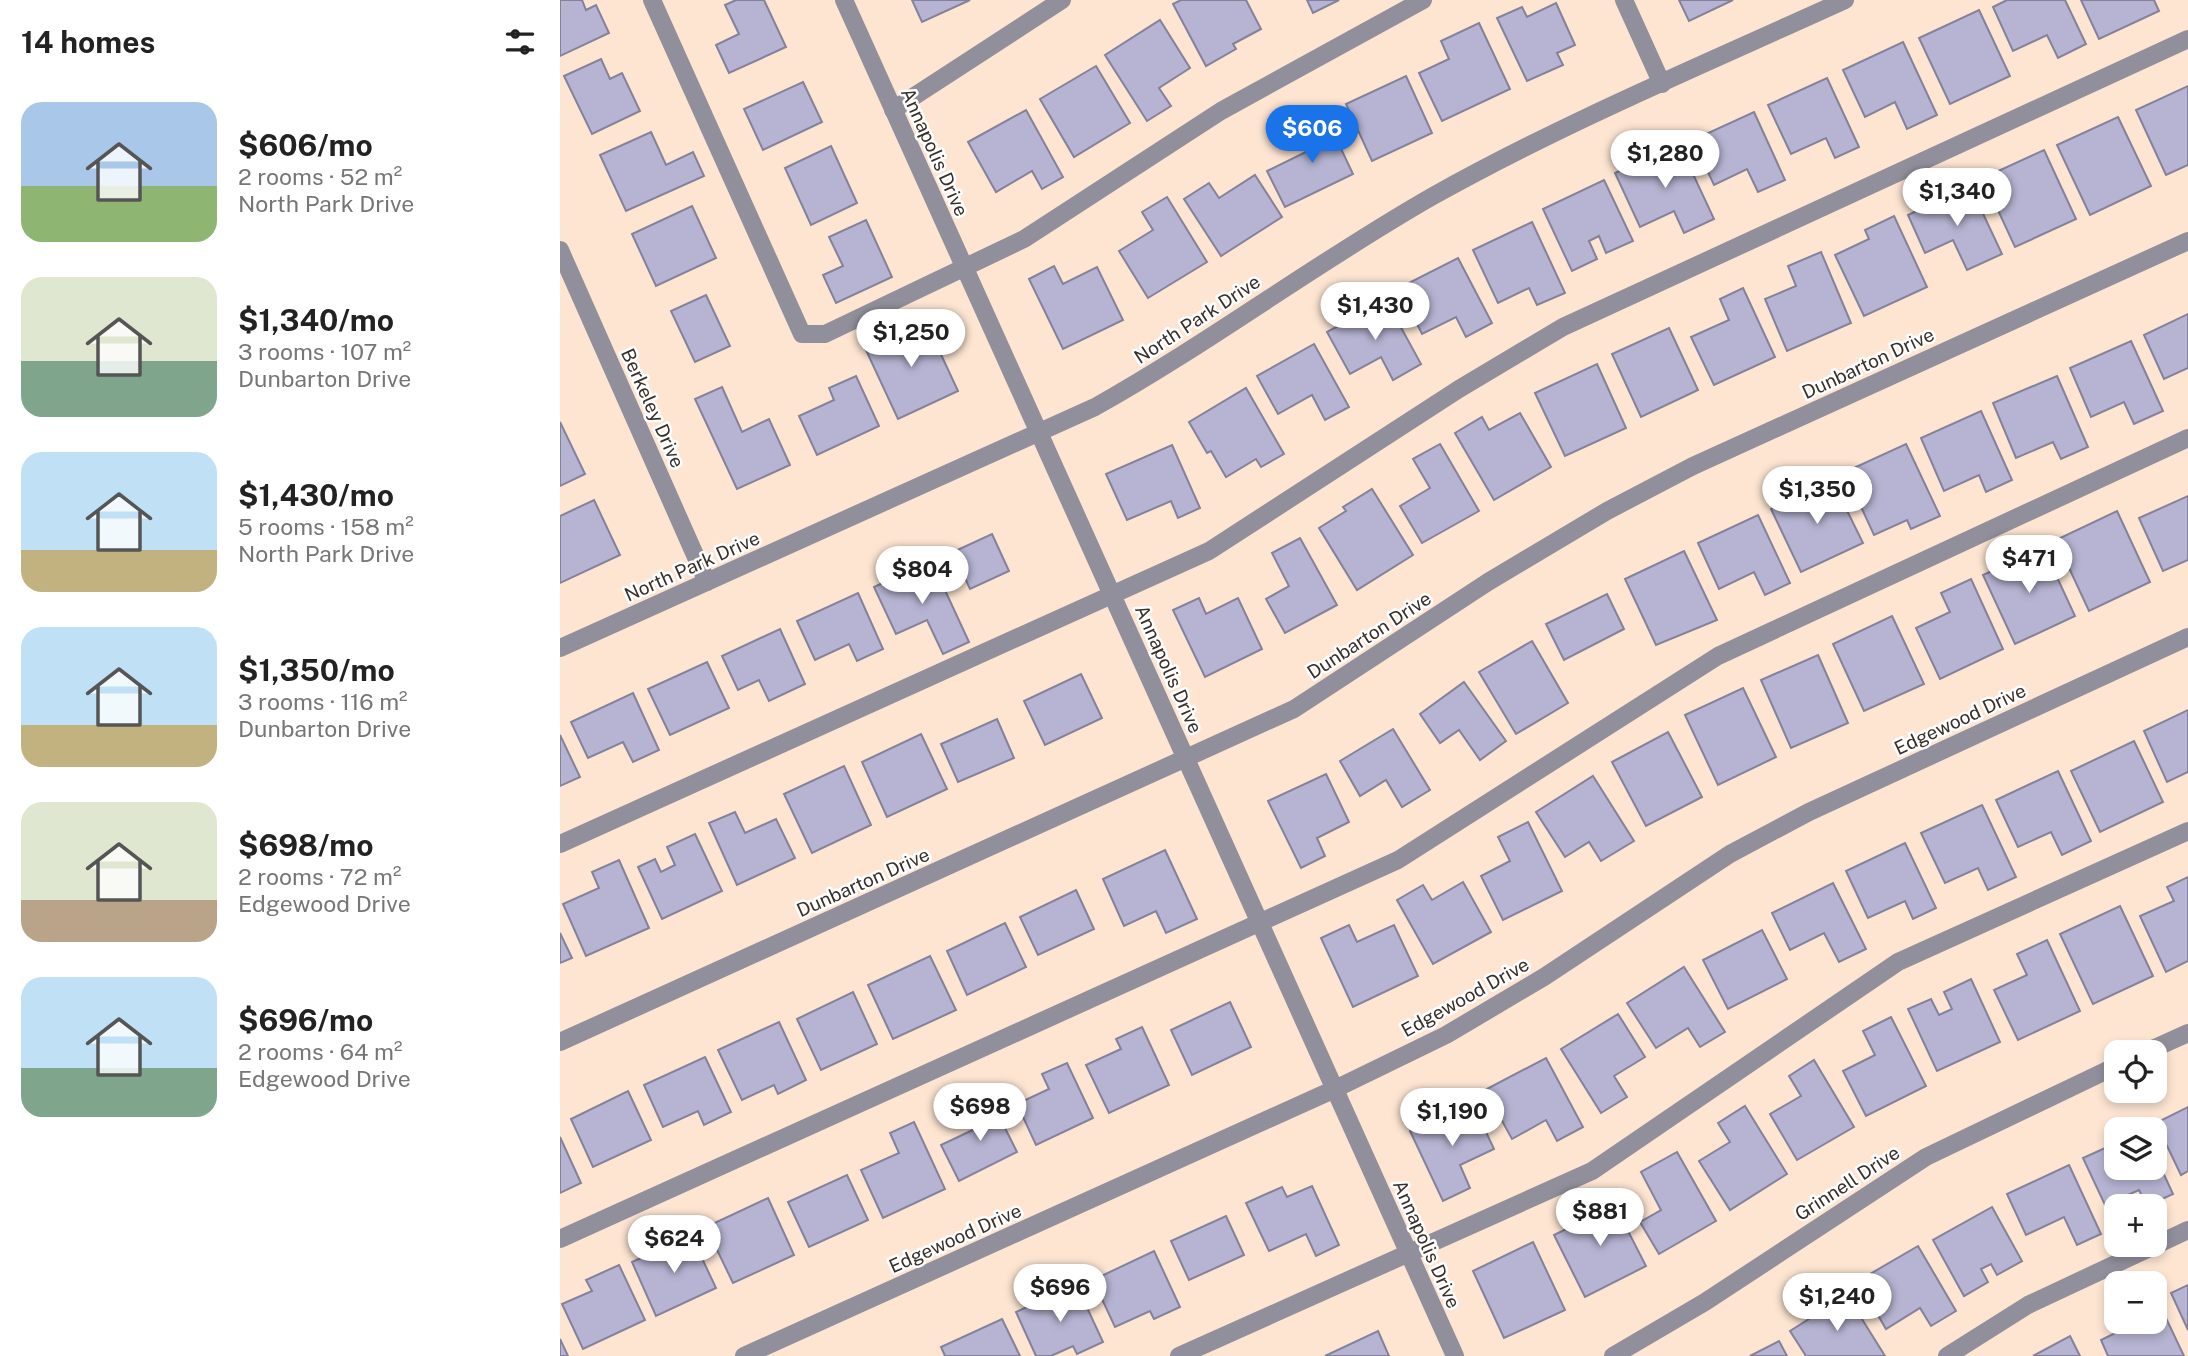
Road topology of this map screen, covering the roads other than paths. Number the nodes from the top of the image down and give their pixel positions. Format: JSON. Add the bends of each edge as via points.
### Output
{"nodes":[{"id":1,"x":652,"y":0,"type":"edge"},
{"id":2,"x":844,"y":0,"type":"edge"},
{"id":3,"x":1423,"y":0,"type":"edge"},
{"id":4,"x":1624,"y":0,"type":"edge"},
{"id":5,"x":1845,"y":0,"type":"edge"},
{"id":6,"x":1056,"y":1,"type":"edge"},
{"id":7,"x":1825,"y":4,"type":"edge"},
{"id":8,"x":2188,"y":39,"type":"edge"},
{"id":9,"x":1662,"y":84,"type":"junction"},
{"id":10,"x":893,"y":110,"type":"junction"},
{"id":11,"x":2188,"y":241,"type":"edge"},
{"id":12,"x":560,"y":250,"type":"edge"},
{"id":13,"x":964,"y":267,"type":"junction"},
{"id":14,"x":1040,"y":433,"type":"junction"},
{"id":15,"x":2188,"y":438,"type":"edge"},
{"id":16,"x":707,"y":582,"type":"junction"},
{"id":17,"x":1113,"y":595,"type":"junction"},
{"id":18,"x":2188,"y":637,"type":"edge"},
{"id":19,"x":560,"y":648,"type":"edge"},
{"id":20,"x":1187,"y":760,"type":"junction"},
{"id":21,"x":2188,"y":831,"type":"edge"},
{"id":22,"x":560,"y":844,"type":"edge"},
{"id":23,"x":1260,"y":924,"type":"junction"},
{"id":24,"x":2188,"y":1033,"type":"edge"},
{"id":25,"x":560,"y":1042,"type":"edge"},
{"id":26,"x":2167,"y":1042,"type":"edge"},
{"id":27,"x":2104,"y":1072,"type":"edge"},
{"id":28,"x":1335,"y":1089,"type":"junction"},
{"id":29,"x":2188,"y":1230,"type":"edge"},
{"id":30,"x":560,"y":1239,"type":"edge"},
{"id":31,"x":1408,"y":1252,"type":"junction"},
{"id":32,"x":744,"y":1356,"type":"edge"},
{"id":33,"x":1180,"y":1356,"type":"edge"},
{"id":34,"x":1455,"y":1356,"type":"edge"},
{"id":35,"x":1613,"y":1356,"type":"edge"},
{"id":36,"x":1947,"y":1356,"type":"edge"}],
"edges":[{"from":1,"to":13,"type":"street","via":[[802,334],[825,334]]},
{"from":2,"to":10,"type":"street","name":"Annapolis Drive"},
{"from":3,"to":13,"type":"street","via":[[1222,111],[1024,239]]},
{"from":4,"to":9,"type":"street"},
{"from":5,"to":7,"type":"street","name":"North Park Drive"},
{"from":6,"to":10,"type":"street"},
{"from":7,"to":9,"type":"street","name":"North Park Drive"},
{"from":8,"to":17,"type":"street","via":[[1563,327],[1459,388],[1209,551]]},
{"from":9,"to":14,"type":"street","name":"North Park Drive","via":[[1531,144],[1436,195],[1350,244],[1140,382]]},
{"from":10,"to":13,"type":"street","name":"Annapolis Drive"},
{"from":11,"to":20,"type":"street","name":"Dunbarton Drive","via":[[1693,466],[1607,510],[1293,709]]},
{"from":12,"to":16,"type":"street","name":"Berkeley Drive"},
{"from":13,"to":14,"type":"street","name":"Annapolis Drive"},
{"from":14,"to":16,"type":"street","name":"North Park Drive"},
{"from":14,"to":17,"type":"street","name":"Annapolis Drive"},
{"from":15,"to":23,"type":"street","via":[[1718,656],[1398,860]]},
{"from":16,"to":19,"type":"street","name":"North Park Drive"},
{"from":17,"to":20,"type":"street","name":"Annapolis Drive"},
{"from":17,"to":22,"type":"street"},
{"from":18,"to":28,"type":"street","name":"Edgewood Drive","via":[[1763,836],[1446,1035]]},
{"from":20,"to":23,"type":"street","name":"Annapolis Drive"},
{"from":20,"to":25,"type":"street","name":"Dunbarton Drive"},
{"from":21,"to":31,"type":"street","via":[[1898,962],[1592,1171]]},
{"from":23,"to":28,"type":"street","name":"Annapolis Drive"},
{"from":23,"to":30,"type":"street"},
{"from":24,"to":26,"type":"street"},
{"from":27,"to":35,"type":"street","name":"Grinnell Drive","via":[[1926,1157],[1705,1302]]},
{"from":28,"to":31,"type":"street","name":"Annapolis Drive"},
{"from":28,"to":32,"type":"street","name":"Edgewood Drive"},
{"from":29,"to":36,"type":"street","via":[[2028,1305]]},
{"from":31,"to":33,"type":"street"},
{"from":31,"to":34,"type":"street","name":"Annapolis Drive"}]}
